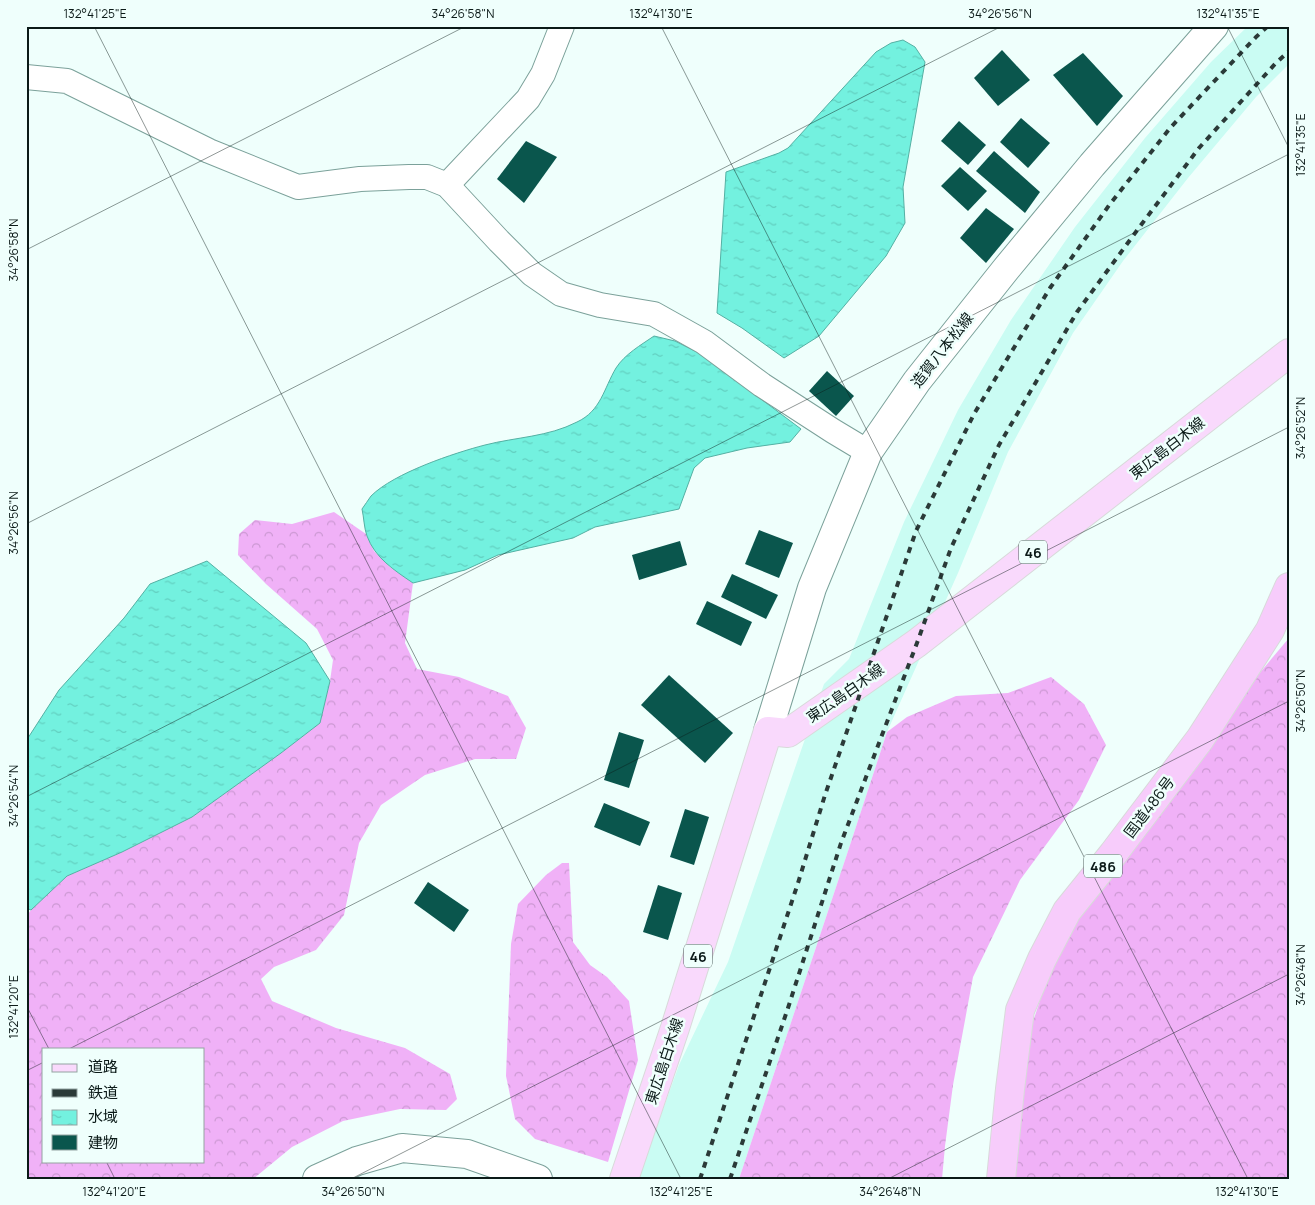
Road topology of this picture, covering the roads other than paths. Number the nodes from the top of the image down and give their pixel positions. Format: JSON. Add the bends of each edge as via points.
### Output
{"nodes":[{"id":1,"x":562,"y":26,"type":"edge"},
{"id":2,"x":1214,"y":26,"type":"edge"},
{"id":3,"x":26,"y":77,"type":"edge"},
{"id":4,"x":447,"y":185,"type":"junction"},
{"id":5,"x":1289,"y":353,"type":"edge"},
{"id":6,"x":868,"y":452,"type":"junction"},
{"id":7,"x":1289,"y":587,"type":"edge"},
{"id":8,"x":768,"y":731,"type":"junction"},
{"id":9,"x":527,"y":1175,"type":"edge"},
{"id":10,"x":317,"y":1179,"type":"edge"},
{"id":11,"x":624,"y":1179,"type":"edge"},
{"id":12,"x":1001,"y":1179,"type":"edge"}],
"edges":[{"from":1,"to":4,"type":"street","via":[[543,74],[528,99]]},
{"from":2,"to":6,"type":"main road","name":"造賀八本松線","via":[[1006,269],[917,381]]},
{"from":3,"to":4,"type":"street","via":[[67,80],[209,151],[298,187],[409,177],[427,177]]},
{"from":4,"to":6,"type":"street","via":[[532,274],[561,294],[600,305],[654,314],[704,342],[762,385]]},
{"from":5,"to":8,"type":"main road","name":"東広島白木線","number":"46","via":[[916,643],[788,733]]},
{"from":6,"to":8,"type":"main road","name":"造賀八本松線","via":[[812,588]]},
{"from":7,"to":12,"type":"highway","name":"国道486号","number":"486","via":[[1270,630],[1200,739],[1067,911],[1042,959],[1020,1010]]},
{"from":8,"to":11,"type":"main road","name":"東広島白木線","number":"46"},
{"from":9,"to":10,"type":"main road","via":[[467,1154],[402,1148]]}]}
